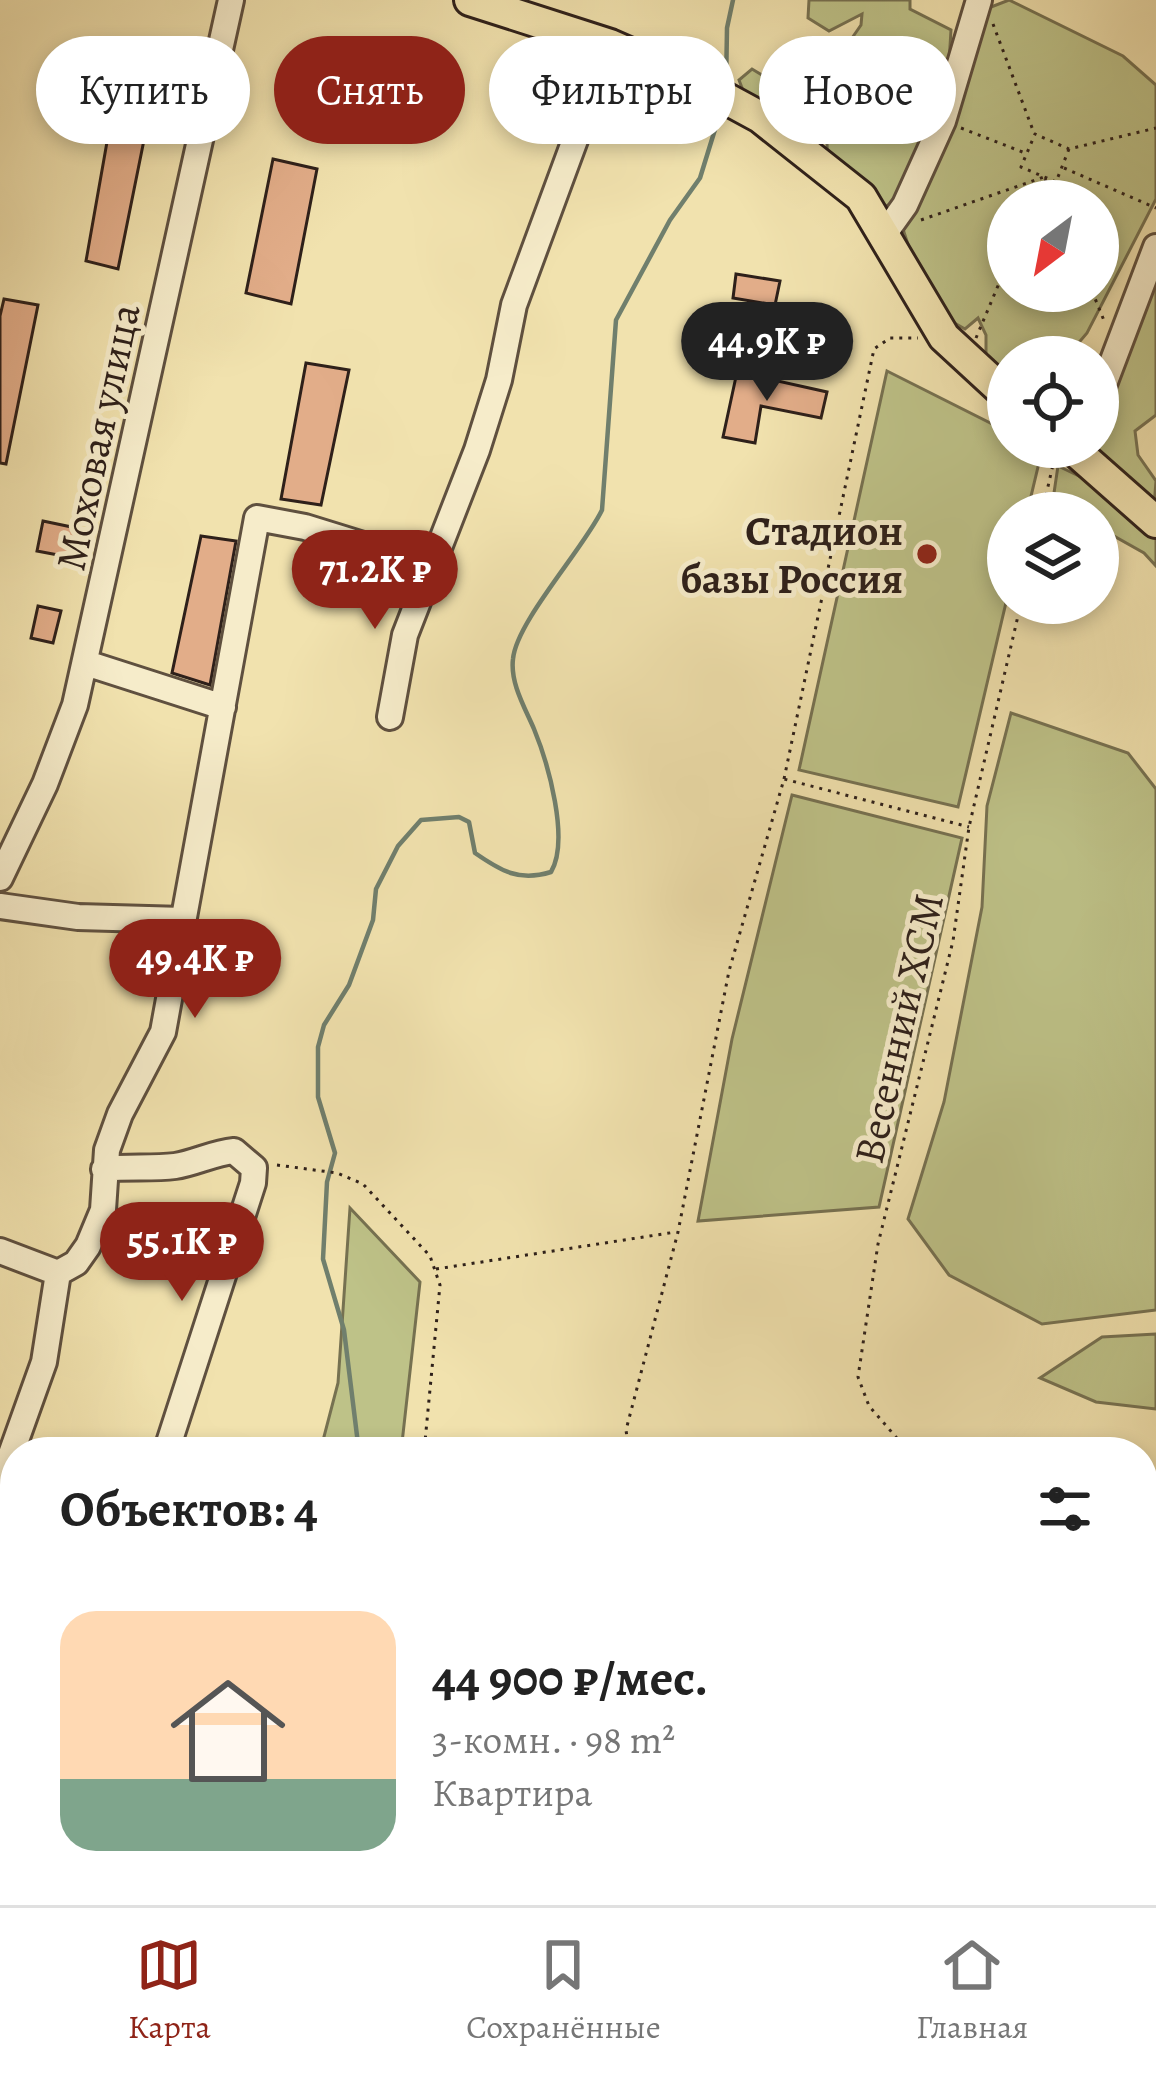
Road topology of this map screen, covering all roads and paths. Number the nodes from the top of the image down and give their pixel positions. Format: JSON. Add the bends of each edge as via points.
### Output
{"nodes":[{"id":1,"x":231,"y":0,"type":"edge"},
{"id":2,"x":470,"y":0,"type":"edge"},
{"id":3,"x":979,"y":0,"type":"edge"},
{"id":4,"x":992,"y":22,"type":"dead end"},
{"id":5,"x":582,"y":36,"type":"edge"},
{"id":6,"x":956,"y":80,"type":"edge"},
{"id":7,"x":735,"y":103,"type":"edge"},
{"id":8,"x":956,"y":126,"type":"edge"},
{"id":9,"x":1156,"y":128,"type":"edge"},
{"id":10,"x":1035,"y":134,"type":"junction"},
{"id":11,"x":573,"y":144,"type":"edge"},
{"id":12,"x":933,"y":144,"type":"edge"},
{"id":13,"x":1070,"y":149,"type":"junction"},
{"id":14,"x":1027,"y":154,"type":"junction"},
{"id":15,"x":1062,"y":167,"type":"junction"},
{"id":16,"x":1044,"y":177,"type":"junction"},
{"id":17,"x":1043,"y":180,"type":"edge"},
{"id":18,"x":1045,"y":180,"type":"edge"},
{"id":19,"x":1156,"y":208,"type":"edge"},
{"id":20,"x":885,"y":233,"type":"junction"},
{"id":21,"x":1156,"y":247,"type":"edge"},
{"id":22,"x":987,"y":312,"type":"edge"},
{"id":23,"x":944,"y":337,"type":"junction"},
{"id":24,"x":1119,"y":345,"type":"edge"},
{"id":25,"x":967,"y":360,"type":"junction"},
{"id":26,"x":987,"y":378,"type":"edge"},
{"id":27,"x":1093,"y":468,"type":"edge"},
{"id":28,"x":1156,"y":522,"type":"edge"},
{"id":29,"x":431,"y":566,"type":"junction"},
{"id":30,"x":1016,"y":624,"type":"edge"},
{"id":31,"x":86,"y":663,"type":"junction"},
{"id":32,"x":223,"y":706,"type":"junction"},
{"id":33,"x":390,"y":717,"type":"dead end"},
{"id":34,"x":784,"y":779,"type":"junction"},
{"id":35,"x":970,"y":827,"type":"junction"},
{"id":36,"x":0,"y":878,"type":"edge"},
{"id":37,"x":0,"y":906,"type":"edge"},
{"id":38,"x":183,"y":920,"type":"junction"},
{"id":39,"x":251,"y":1163,"type":"junction"},
{"id":40,"x":104,"y":1169,"type":"junction"},
{"id":41,"x":678,"y":1232,"type":"junction"},
{"id":42,"x":0,"y":1251,"type":"edge"},
{"id":43,"x":434,"y":1269,"type":"junction"},
{"id":44,"x":58,"y":1273,"type":"junction"},
{"id":45,"x":17,"y":1437,"type":"edge"},
{"id":46,"x":171,"y":1437,"type":"edge"},
{"id":47,"x":424,"y":1437,"type":"edge"},
{"id":48,"x":627,"y":1437,"type":"edge"},
{"id":49,"x":896,"y":1437,"type":"edge"}],
"edges":[{"from":1,"to":31,"type":"street","name":"Моховая улица"},
{"from":2,"to":5,"type":"main road"},
{"from":3,"to":6,"type":"street"},
{"from":4,"to":10,"type":"path"},
{"from":7,"to":20,"type":"main road","via":[[861,197]]},
{"from":8,"to":14,"type":"path"},
{"from":9,"to":13,"type":"path"},
{"from":10,"to":13,"type":"path"},
{"from":10,"to":14,"type":"path"},
{"from":11,"to":29,"type":"street","via":[[514,305],[477,450]]},
{"from":12,"to":20,"type":"street"},
{"from":13,"to":15,"type":"path"},
{"from":14,"to":16,"type":"path","via":[[1021,167]]},
{"from":15,"to":16,"type":"path","via":[[1056,182]]},
{"from":15,"to":19,"type":"path"},
{"from":16,"to":17,"type":"path"},
{"from":16,"to":18,"type":"path"},
{"from":16,"to":20,"type":"path"},
{"from":20,"to":23,"type":"main road"},
{"from":21,"to":24,"type":"street"},
{"from":22,"to":25,"type":"path"},
{"from":23,"to":25,"type":"main road"},
{"from":23,"to":34,"type":"path","via":[[890,338],[874,349]]},
{"from":25,"to":26,"type":"main road"},
{"from":27,"to":28,"type":"main road"},
{"from":29,"to":32,"type":"street","via":[[256,518]]},
{"from":29,"to":33,"type":"street","via":[[405,634]]},
{"from":30,"to":35,"type":"path","name":"Весенний ХСМ"},
{"from":31,"to":32,"type":"street"},
{"from":31,"to":36,"type":"street","name":"Моховая улица","via":[[46,784]]},
{"from":32,"to":38,"type":"street"},
{"from":34,"to":35,"type":"path"},
{"from":34,"to":41,"type":"path","via":[[729,971]]},
{"from":35,"to":49,"type":"path","name":"Весенний ХСМ","via":[[953,941],[878,1244],[857,1377],[868,1406]]},
{"from":37,"to":38,"type":"street"},
{"from":38,"to":40,"type":"street","via":[[163,1032],[120,1114]]},
{"from":39,"to":40,"type":"street","via":[[234,1150],[172,1167]]},
{"from":39,"to":43,"type":"path","via":[[337,1173],[362,1184]]},
{"from":39,"to":46,"type":"street","via":[[253,1183]]},
{"from":40,"to":44,"type":"street","via":[[103,1210],[88,1246]]},
{"from":41,"to":43,"type":"path"},
{"from":41,"to":48,"type":"path"},
{"from":42,"to":44,"type":"street"},
{"from":43,"to":47,"type":"path","via":[[440,1285]]},
{"from":44,"to":45,"type":"street","via":[[44,1362]]}]}
